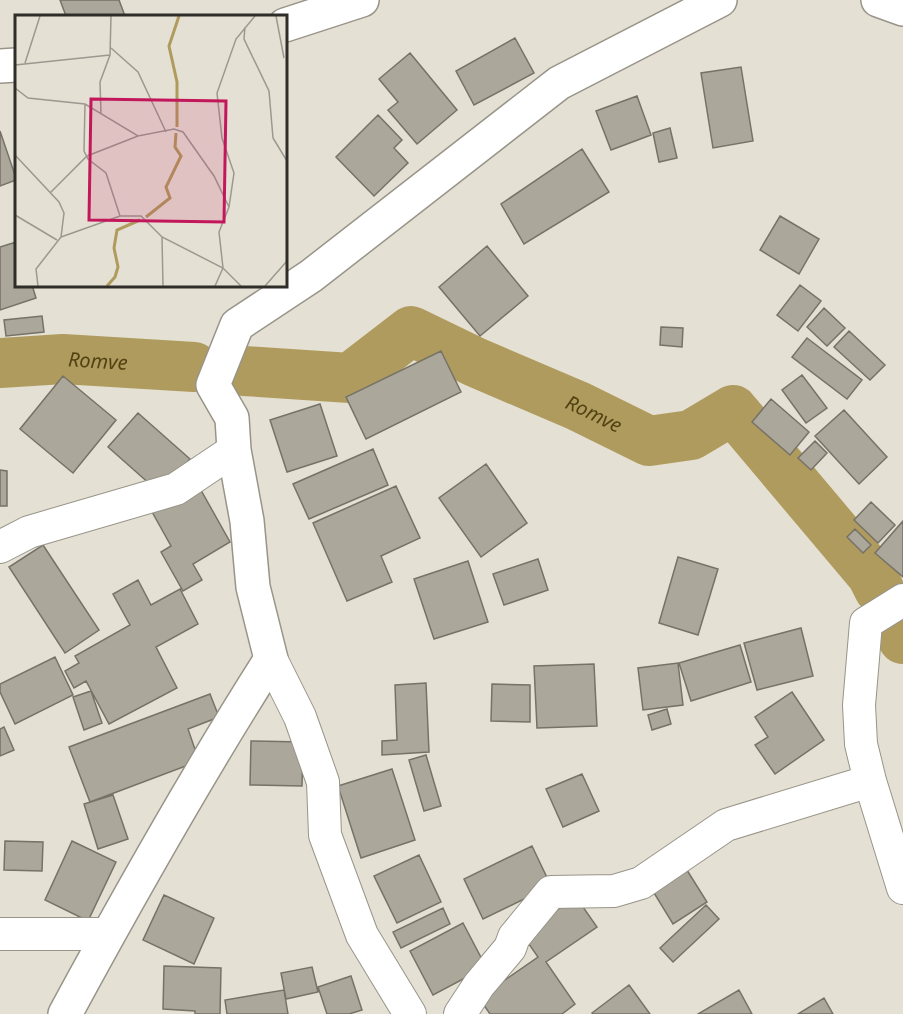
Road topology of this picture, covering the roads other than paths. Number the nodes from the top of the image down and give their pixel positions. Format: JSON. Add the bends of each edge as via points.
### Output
{"nodes":[{"id":1,"x":362,"y":0,"type":"edge"},
{"id":2,"x":720,"y":0,"type":"edge"},
{"id":3,"x":878,"y":0,"type":"edge"},
{"id":4,"x":903,"y":9,"type":"edge"},
{"id":5,"x":286,"y":25,"type":"edge"},
{"id":6,"x":15,"y":65,"type":"edge"},
{"id":7,"x":0,"y":66,"type":"edge"},
{"id":8,"x":234,"y":450,"type":"junction"},
{"id":9,"x":0,"y":547,"type":"edge"},
{"id":10,"x":903,"y":600,"type":"edge"},
{"id":11,"x":271,"y":659,"type":"junction"},
{"id":12,"x":870,"y":781,"type":"junction"},
{"id":13,"x":903,"y":888,"type":"edge"},
{"id":14,"x":0,"y":934,"type":"edge"},
{"id":15,"x":108,"y":934,"type":"junction"},
{"id":16,"x":64,"y":1014,"type":"edge"},
{"id":17,"x":410,"y":1014,"type":"edge"},
{"id":18,"x":460,"y":1014,"type":"edge"}],
"edges":[{"from":1,"to":5,"type":"street"},
{"from":2,"to":8,"type":"street","via":[[559,83],[311,276],[237,325],[213,386],[232,418]]},
{"from":3,"to":4,"type":"street"},
{"from":6,"to":7,"type":"street"},
{"from":8,"to":9,"type":"street","via":[[176,489],[29,532]]},
{"from":8,"to":11,"type":"street","via":[[247,521],[253,587]]},
{"from":10,"to":12,"type":"street","via":[[866,623],[859,705],[861,744]]},
{"from":11,"to":15,"type":"street"},
{"from":11,"to":17,"type":"street","via":[[300,717],[322,782],[325,835],[362,935]]},
{"from":12,"to":13,"type":"street"},
{"from":12,"to":18,"type":"street","via":[[726,825],[641,883],[614,891],[550,892]]},
{"from":14,"to":15,"type":"street"},
{"from":15,"to":16,"type":"street"}]}
